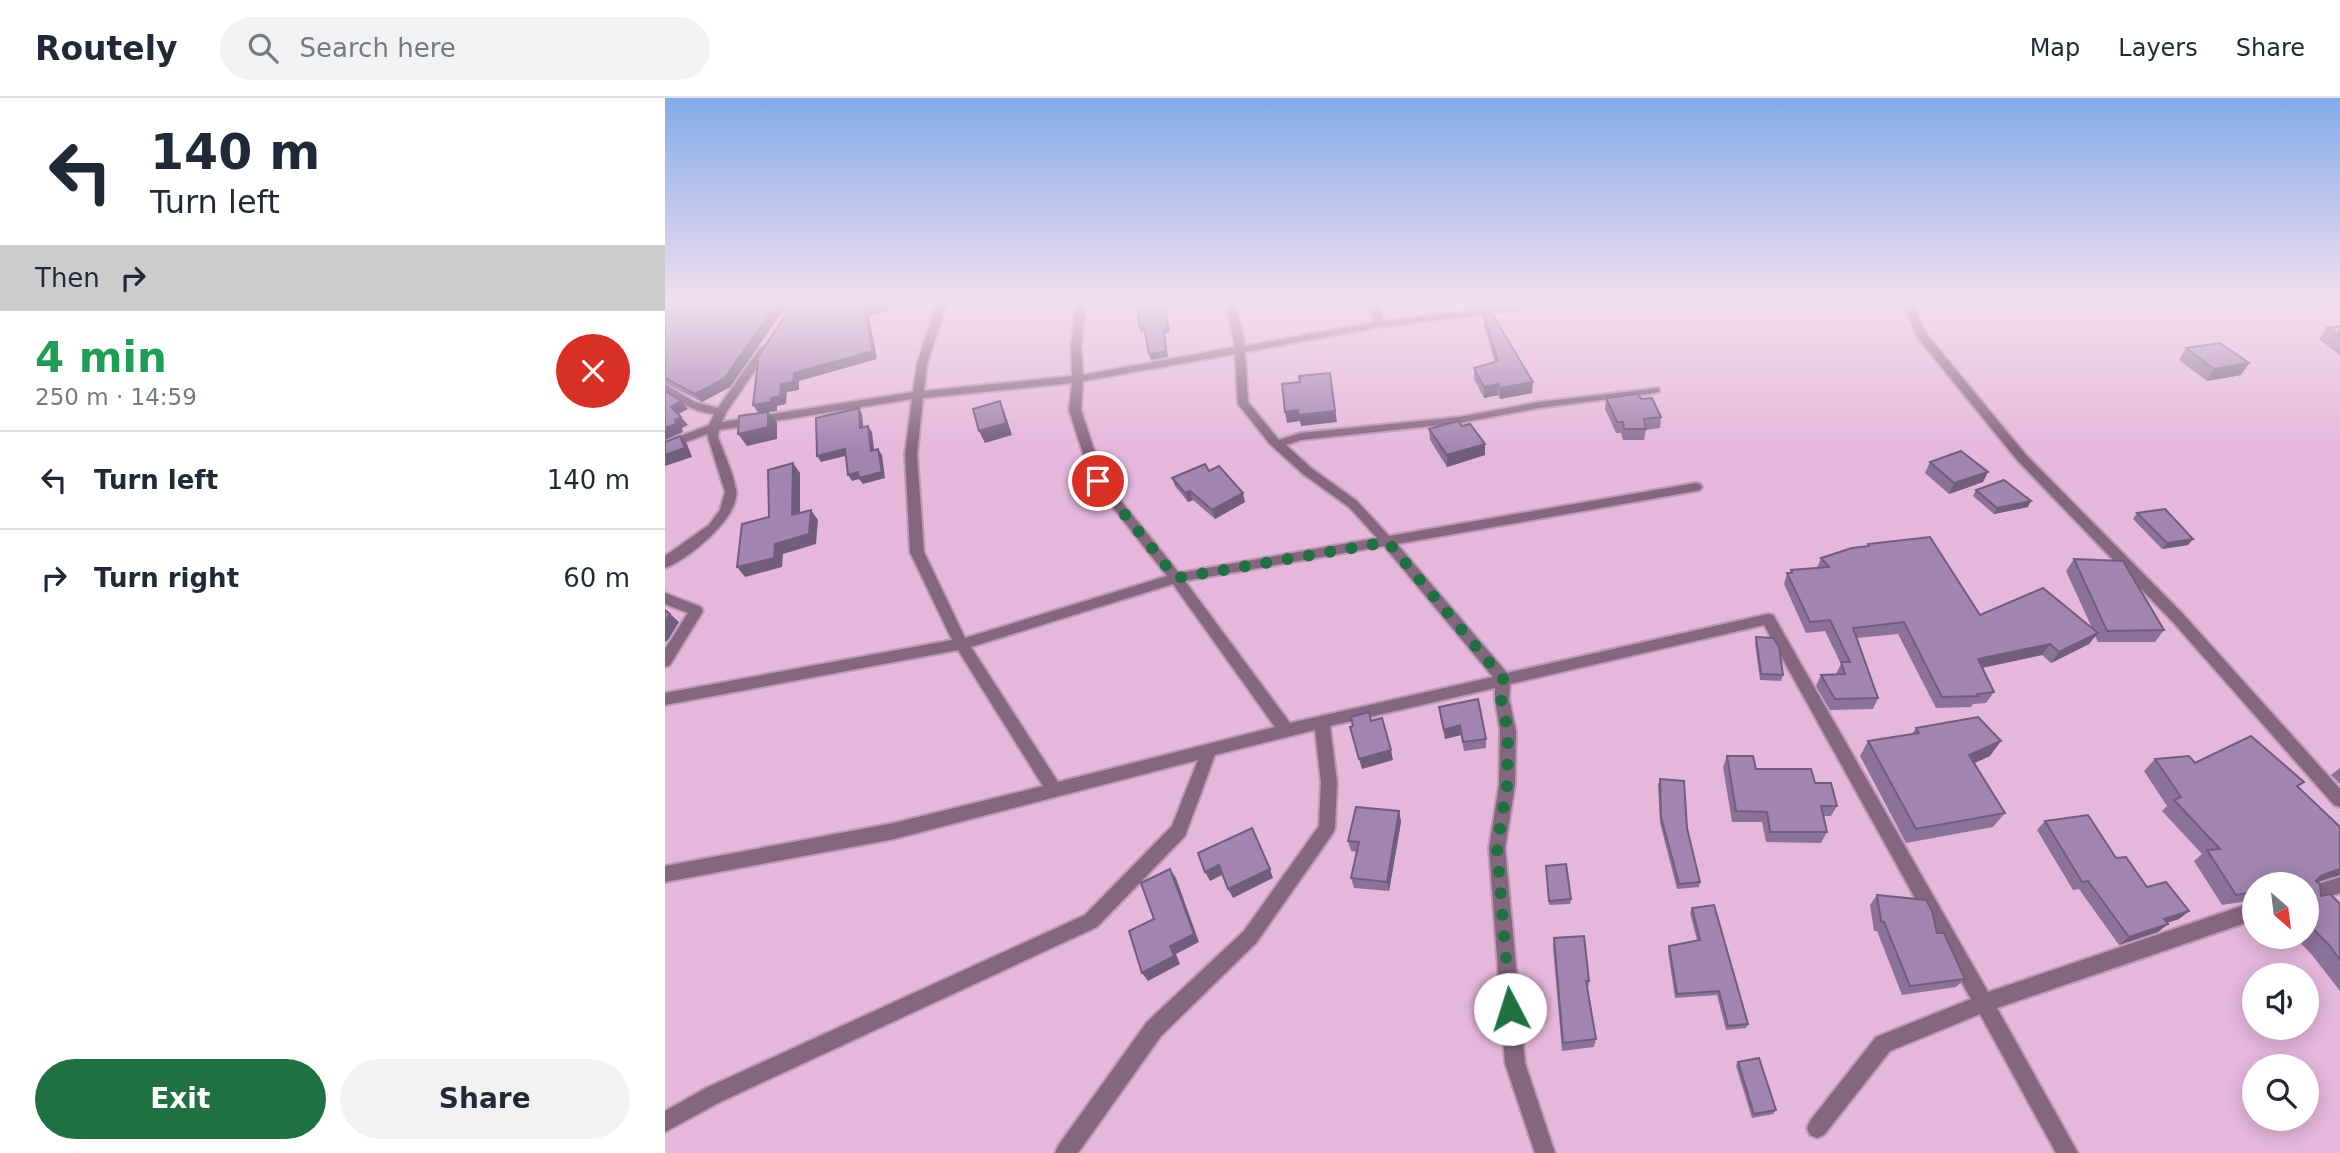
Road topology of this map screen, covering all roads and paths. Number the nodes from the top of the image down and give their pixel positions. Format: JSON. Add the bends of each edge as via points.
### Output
{"nodes":[{"id":1,"x":762,"y":352,"type":"edge"},
{"id":2,"x":926,"y":352,"type":"edge"},
{"id":3,"x":1077,"y":352,"type":"edge"},
{"id":4,"x":1221,"y":352,"type":"edge"},
{"id":5,"x":1240,"y":352,"type":"edge"},
{"id":6,"x":1935,"y":352,"type":"edge"},
{"id":7,"x":1079,"y":379,"type":"junction"},
{"id":8,"x":665,"y":387,"type":"edge"},
{"id":9,"x":1655,"y":390,"type":"dead end"},
{"id":10,"x":918,"y":395,"type":"junction"},
{"id":11,"x":720,"y":411,"type":"junction"},
{"id":12,"x":714,"y":427,"type":"junction"},
{"id":13,"x":1277,"y":444,"type":"junction"},
{"id":14,"x":665,"y":446,"type":"edge"},
{"id":15,"x":1696,"y":487,"type":"dead end"},
{"id":16,"x":1388,"y":542,"type":"junction"},
{"id":17,"x":665,"y":563,"type":"edge"},
{"id":18,"x":1176,"y":578,"type":"junction"},
{"id":19,"x":665,"y":597,"type":"edge"},
{"id":20,"x":962,"y":644,"type":"junction"},
{"id":21,"x":665,"y":661,"type":"edge"},
{"id":22,"x":1503,"y":679,"type":"junction"},
{"id":23,"x":665,"y":699,"type":"edge"},
{"id":24,"x":1322,"y":722,"type":"junction"},
{"id":25,"x":1287,"y":730,"type":"junction"},
{"id":26,"x":1209,"y":750,"type":"junction"},
{"id":27,"x":1054,"y":790,"type":"junction"},
{"id":28,"x":2340,"y":800,"type":"edge"},
{"id":29,"x":665,"y":874,"type":"edge"},
{"id":30,"x":2340,"y":885,"type":"edge"},
{"id":31,"x":2319,"y":892,"type":"edge"},
{"id":32,"x":2242,"y":915,"type":"edge"},
{"id":33,"x":1984,"y":1003,"type":"junction"},
{"id":34,"x":665,"y":1122,"type":"edge"},
{"id":35,"x":1817,"y":1128,"type":"dead end"},
{"id":36,"x":1065,"y":1153,"type":"edge"},
{"id":37,"x":1545,"y":1153,"type":"edge"},
{"id":38,"x":2068,"y":1153,"type":"edge"}],
"edges":[{"from":1,"to":11,"type":"street"},
{"from":2,"to":10,"type":"street"},
{"from":3,"to":7,"type":"street"},
{"from":4,"to":7,"type":"street"},
{"from":5,"to":13,"type":"street","via":[[1242,402]]},
{"from":6,"to":28,"type":"street","via":[[2022,458],[2177,617]]},
{"from":7,"to":10,"type":"street"},
{"from":7,"to":18,"type":"street","via":[[1075,410],[1098,481]]},
{"from":8,"to":11,"type":"street","via":[[688,404],[708,412]]},
{"from":9,"to":13,"type":"street","via":[[1459,421],[1300,437]]},
{"from":10,"to":12,"type":"street"},
{"from":10,"to":20,"type":"street","via":[[911,454],[917,552]]},
{"from":11,"to":12,"type":"street"},
{"from":12,"to":14,"type":"street"},
{"from":12,"to":17,"type":"street","via":[[712,437],[731,492],[730,502],[713,528]]},
{"from":13,"to":16,"type":"street","via":[[1353,504]]},
{"from":15,"to":16,"type":"street"},
{"from":16,"to":18,"type":"street"},
{"from":16,"to":22,"type":"street"},
{"from":18,"to":20,"type":"street"},
{"from":18,"to":25,"type":"street"},
{"from":19,"to":21,"type":"street","via":[[696,611]]},
{"from":20,"to":23,"type":"street"},
{"from":20,"to":27,"type":"street"},
{"from":22,"to":24,"type":"street"},
{"from":22,"to":33,"type":"street","via":[[1768,619]]},
{"from":22,"to":37,"type":"street","via":[[1507,785],[1497,848],[1515,1063]]},
{"from":24,"to":25,"type":"street"},
{"from":24,"to":36,"type":"street","via":[[1329,782],[1327,828],[1250,937],[1154,1029]]},
{"from":25,"to":26,"type":"street"},
{"from":26,"to":27,"type":"street"},
{"from":26,"to":34,"type":"street","via":[[1179,831],[1091,921],[713,1095]]},
{"from":27,"to":29,"type":"street","via":[[894,831]]},
{"from":30,"to":31,"type":"street"},
{"from":32,"to":33,"type":"street"},
{"from":33,"to":35,"type":"street","via":[[1884,1044]]},
{"from":33,"to":38,"type":"street"}]}
